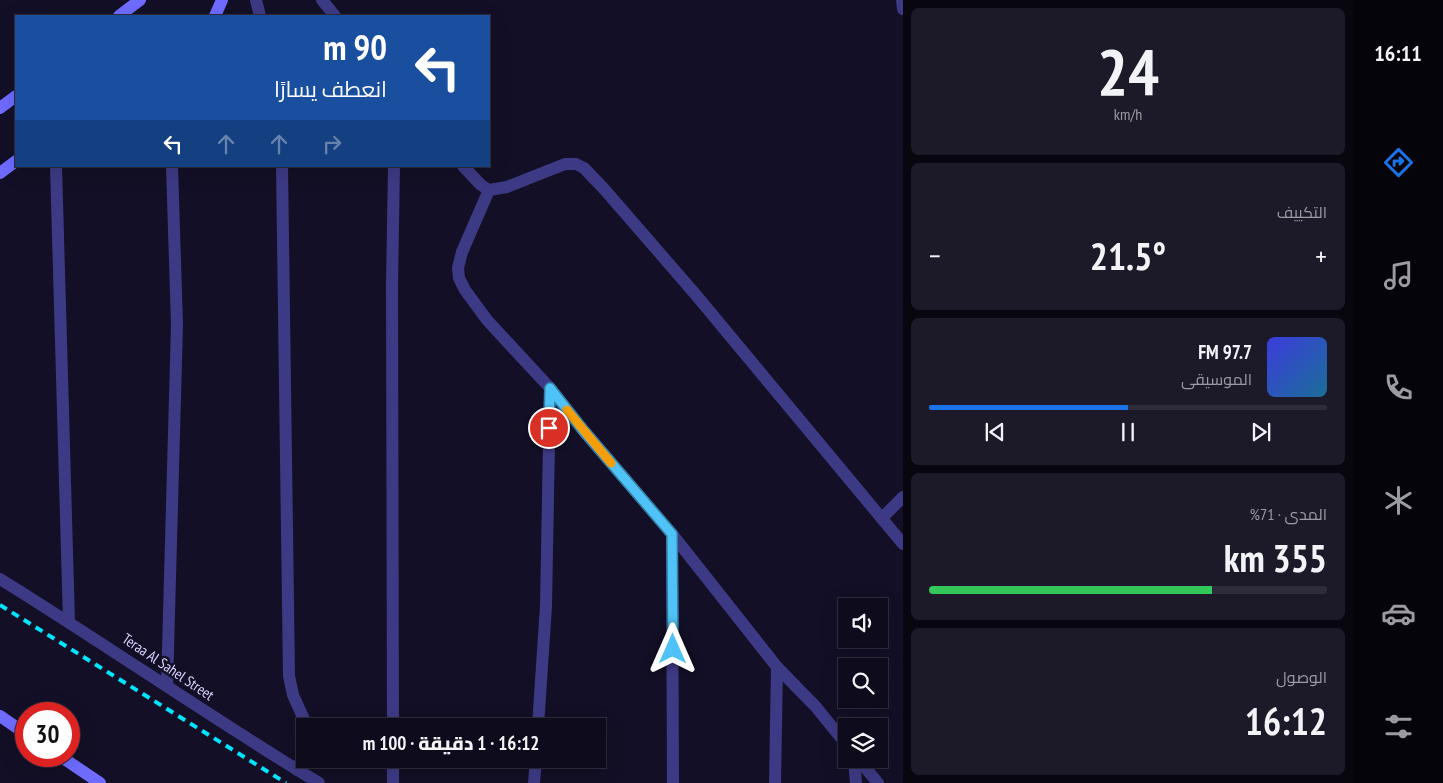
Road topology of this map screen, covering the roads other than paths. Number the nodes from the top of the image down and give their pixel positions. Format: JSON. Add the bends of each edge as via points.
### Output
{"nodes":[{"id":1,"x":140,"y":0,"type":"edge"},
{"id":2,"x":222,"y":0,"type":"edge"},
{"id":3,"x":256,"y":0,"type":"edge"},
{"id":4,"x":322,"y":0,"type":"edge"},
{"id":5,"x":902,"y":0,"type":"edge"},
{"id":6,"x":903,"y":9,"type":"edge"},
{"id":7,"x":120,"y":15,"type":"edge"},
{"id":8,"x":215,"y":15,"type":"edge"},
{"id":9,"x":260,"y":15,"type":"edge"},
{"id":10,"x":334,"y":15,"type":"edge"},
{"id":11,"x":15,"y":97,"type":"edge"},
{"id":12,"x":0,"y":108,"type":"edge"},
{"id":13,"x":15,"y":161,"type":"edge"},
{"id":14,"x":56,"y":167,"type":"edge"},
{"id":15,"x":172,"y":167,"type":"edge"},
{"id":16,"x":282,"y":167,"type":"edge"},
{"id":17,"x":394,"y":167,"type":"edge"},
{"id":18,"x":464,"y":167,"type":"edge"},
{"id":19,"x":0,"y":173,"type":"edge"},
{"id":20,"x":489,"y":190,"type":"junction"},
{"id":21,"x":550,"y":388,"type":"junction"},
{"id":22,"x":903,"y":497,"type":"edge"},
{"id":23,"x":882,"y":518,"type":"junction"},
{"id":24,"x":672,"y":534,"type":"junction"},
{"id":25,"x":903,"y":544,"type":"edge"},
{"id":26,"x":0,"y":578,"type":"edge"},
{"id":27,"x":69,"y":622,"type":"junction"},
{"id":28,"x":778,"y":667,"type":"junction"},
{"id":29,"x":167,"y":686,"type":"junction"},
{"id":30,"x":0,"y":716,"type":"edge"},
{"id":31,"x":303,"y":718,"type":"edge"},
{"id":32,"x":393,"y":718,"type":"edge"},
{"id":33,"x":539,"y":718,"type":"edge"},
{"id":34,"x":15,"y":726,"type":"edge"},
{"id":35,"x":838,"y":734,"type":"edge"},
{"id":36,"x":76,"y":767,"type":"edge"},
{"id":37,"x":393,"y":768,"type":"edge"},
{"id":38,"x":535,"y":768,"type":"edge"},
{"id":39,"x":855,"y":768,"type":"edge"},
{"id":40,"x":866,"y":768,"type":"edge"},
{"id":41,"x":297,"y":770,"type":"joint"},
{"id":42,"x":100,"y":783,"type":"edge"},
{"id":43,"x":319,"y":783,"type":"edge"},
{"id":44,"x":393,"y":783,"type":"edge"},
{"id":45,"x":534,"y":783,"type":"edge"},
{"id":46,"x":673,"y":783,"type":"edge"},
{"id":47,"x":775,"y":783,"type":"edge"},
{"id":48,"x":856,"y":783,"type":"edge"},
{"id":49,"x":878,"y":783,"type":"edge"}],
"edges":[{"from":1,"to":7,"type":"main road"},
{"from":2,"to":8,"type":"main road"},
{"from":3,"to":9,"type":"street"},
{"from":4,"to":10,"type":"street"},
{"from":5,"to":6,"type":"street"},
{"from":11,"to":12,"type":"main road"},
{"from":13,"to":19,"type":"main road"},
{"from":14,"to":27,"type":"street"},
{"from":15,"to":29,"type":"street","via":[[176,325]]},
{"from":16,"to":31,"type":"street","via":[[289,676]]},
{"from":17,"to":32,"type":"street"},
{"from":18,"to":20,"type":"street"},
{"from":20,"to":21,"type":"street","via":[[462,252],[459,278],[487,320]]},
{"from":20,"to":23,"type":"street","via":[[507,187],[565,164],[584,168],[696,295]]},
{"from":21,"to":24,"type":"street"},
{"from":21,"to":33,"type":"street","via":[[546,606]]},
{"from":22,"to":23,"type":"street"},
{"from":23,"to":25,"type":"street"},
{"from":24,"to":28,"type":"street"},
{"from":24,"to":46,"type":"street"},
{"from":26,"to":27,"type":"street","name":"Teraa Al Sahel Street"},
{"from":27,"to":29,"type":"street","name":"Teraa Al Sahel Street"},
{"from":28,"to":35,"type":"street"},
{"from":28,"to":47,"type":"street"},
{"from":29,"to":41,"type":"street","name":"Teraa Al Sahel Street"},
{"from":30,"to":34,"type":"main road"},
{"from":36,"to":42,"type":"main road"},
{"from":37,"to":44,"type":"street"},
{"from":38,"to":45,"type":"street"},
{"from":39,"to":48,"type":"street"},
{"from":40,"to":49,"type":"street"},
{"from":41,"to":43,"type":"street","name":"Teraa Al Sahel Street"}]}
